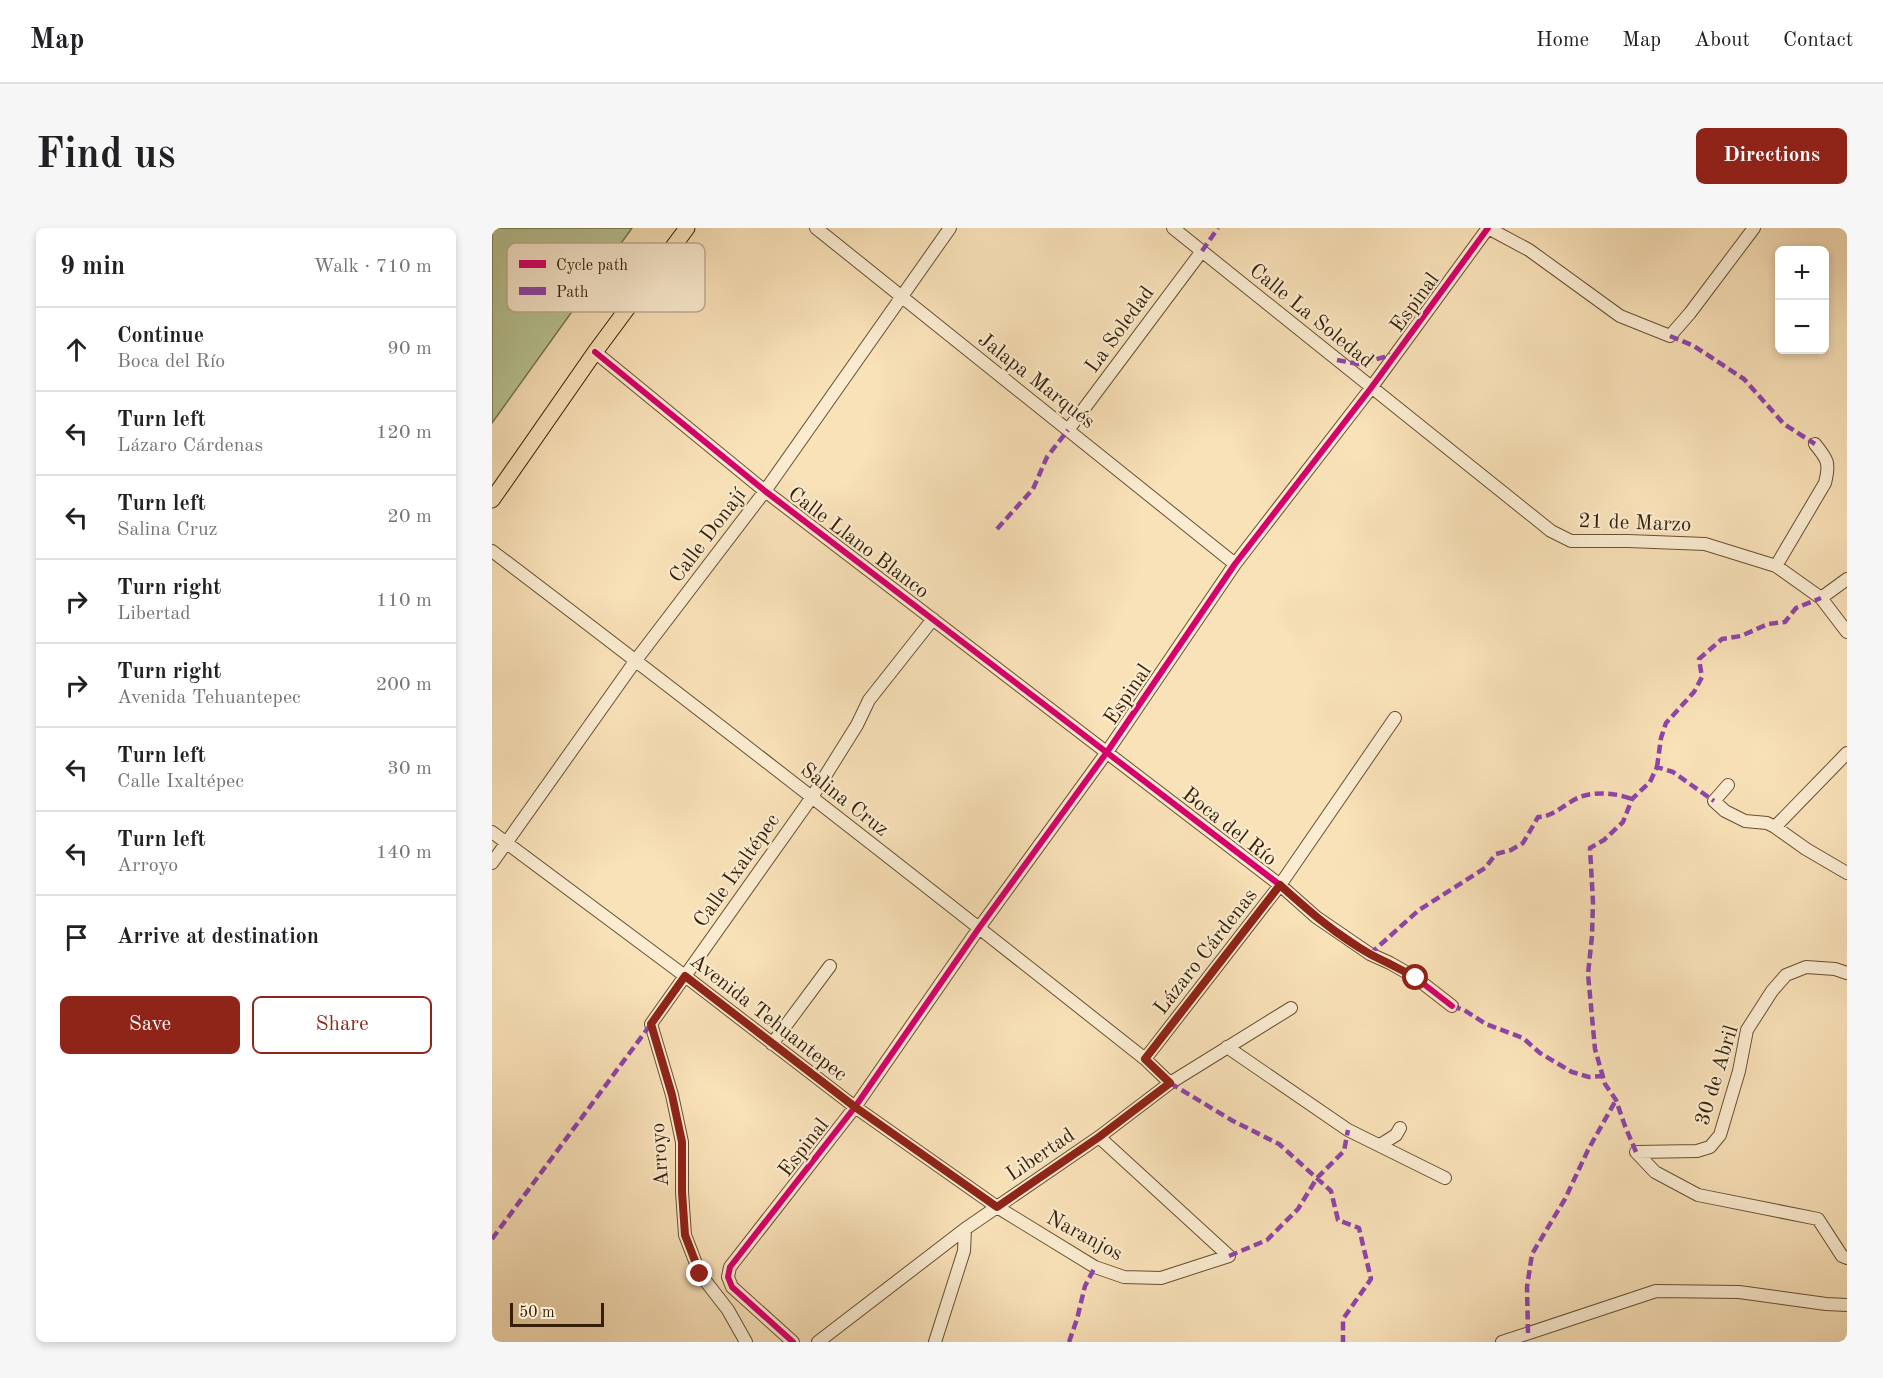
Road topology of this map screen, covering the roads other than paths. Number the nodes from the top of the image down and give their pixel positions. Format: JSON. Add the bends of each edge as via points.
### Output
{"nodes":[{"id":1,"x":687,"y":228,"type":"edge"},
{"id":2,"x":816,"y":228,"type":"edge"},
{"id":3,"x":950,"y":228,"type":"edge"},
{"id":4,"x":1173,"y":228,"type":"edge"},
{"id":5,"x":1488,"y":228,"type":"edge"},
{"id":6,"x":1754,"y":228,"type":"edge"},
{"id":7,"x":676,"y":243,"type":"edge"},
{"id":8,"x":1202,"y":251,"type":"junction"},
{"id":9,"x":901,"y":298,"type":"junction"},
{"id":10,"x":625,"y":312,"type":"edge"},
{"id":11,"x":595,"y":352,"type":"junction"},
{"id":12,"x":1371,"y":388,"type":"junction"},
{"id":13,"x":1068,"y":429,"type":"junction"},
{"id":14,"x":1815,"y":444,"type":"dead end"},
{"id":15,"x":765,"y":491,"type":"junction"},
{"id":16,"x":492,"y":500,"type":"edge"},
{"id":17,"x":492,"y":551,"type":"edge"},
{"id":18,"x":1235,"y":564,"type":"junction"},
{"id":19,"x":1776,"y":566,"type":"junction"},
{"id":20,"x":1847,"y":579,"type":"edge"},
{"id":21,"x":1821,"y":598,"type":"junction"},
{"id":22,"x":933,"y":619,"type":"junction"},
{"id":23,"x":1847,"y":632,"type":"edge"},
{"id":24,"x":636,"y":660,"type":"junction"},
{"id":25,"x":1395,"y":718,"type":"dead end"},
{"id":26,"x":1107,"y":752,"type":"junction"},
{"id":27,"x":1847,"y":753,"type":"edge"},
{"id":28,"x":1728,"y":785,"type":"dead end"},
{"id":29,"x":812,"y":797,"type":"junction"},
{"id":30,"x":1775,"y":827,"type":"junction"},
{"id":31,"x":492,"y":832,"type":"edge"},
{"id":32,"x":507,"y":844,"type":"junction"},
{"id":33,"x":492,"y":863,"type":"edge"},
{"id":34,"x":1847,"y":873,"type":"edge"},
{"id":35,"x":1280,"y":885,"type":"junction"},
{"id":36,"x":979,"y":928,"type":"junction"},
{"id":37,"x":830,"y":966,"type":"dead end"},
{"id":38,"x":1847,"y":973,"type":"edge"},
{"id":39,"x":685,"y":976,"type":"junction"},
{"id":40,"x":1452,"y":1006,"type":"dead end"},
{"id":41,"x":1291,"y":1008,"type":"dead end"},
{"id":42,"x":651,"y":1024,"type":"joint"},
{"id":43,"x":772,"y":1044,"type":"junction"},
{"id":44,"x":1227,"y":1047,"type":"junction"},
{"id":45,"x":1145,"y":1059,"type":"junction"},
{"id":46,"x":1170,"y":1083,"type":"junction"},
{"id":47,"x":855,"y":1107,"type":"junction"},
{"id":48,"x":1400,"y":1128,"type":"dead end"},
{"id":49,"x":1099,"y":1137,"type":"junction"},
{"id":50,"x":1380,"y":1145,"type":"junction"},
{"id":51,"x":1446,"y":1178,"type":"dead end"},
{"id":52,"x":997,"y":1207,"type":"junction"},
{"id":53,"x":965,"y":1229,"type":"junction"},
{"id":54,"x":1847,"y":1258,"type":"edge"},
{"id":55,"x":1847,"y":1305,"type":"edge"},
{"id":56,"x":746,"y":1342,"type":"edge"},
{"id":57,"x":793,"y":1342,"type":"edge"},
{"id":58,"x":818,"y":1342,"type":"edge"},
{"id":59,"x":935,"y":1342,"type":"edge"},
{"id":60,"x":1502,"y":1342,"type":"edge"}],
"edges":[{"from":1,"to":7,"type":"main road"},
{"from":2,"to":9,"type":"street","name":"Jalapa Marqués"},
{"from":3,"to":9,"type":"street","name":"Calle Donají"},
{"from":4,"to":8,"type":"street","name":"Calle La Soledad"},
{"from":5,"to":6,"type":"street","via":[[1529,250],[1620,316],[1670,336]]},
{"from":5,"to":12,"type":"street","name":"Espinal"},
{"from":8,"to":12,"type":"street","name":"Calle La Soledad"},
{"from":8,"to":13,"type":"street","name":"La Soledad"},
{"from":9,"to":13,"type":"street","name":"Jalapa Marqués"},
{"from":9,"to":15,"type":"street","name":"Calle Donají"},
{"from":10,"to":11,"type":"main road"},
{"from":11,"to":15,"type":"street","name":"Calle Llano Blanco"},
{"from":11,"to":16,"type":"main road"},
{"from":12,"to":18,"type":"street","name":"Espinal"},
{"from":12,"to":19,"type":"street","name":"21 de Marzo","via":[[1525,511],[1571,542],[1705,544]]},
{"from":13,"to":18,"type":"street","name":"Jalapa Marqués"},
{"from":14,"to":19,"type":"street","via":[[1827,458],[1825,483]]},
{"from":15,"to":22,"type":"street","name":"Calle Llano Blanco"},
{"from":15,"to":24,"type":"street","name":"Calle Donají"},
{"from":17,"to":24,"type":"street","name":"Salina Cruz"},
{"from":18,"to":26,"type":"street","name":"Espinal"},
{"from":19,"to":21,"type":"street","name":"21 de Marzo"},
{"from":20,"to":21,"type":"street"},
{"from":21,"to":23,"type":"street","name":"21 de Marzo"},
{"from":22,"to":26,"type":"street","name":"Calle Llano Blanco"},
{"from":22,"to":29,"type":"street","name":"Calle Ixaltépec","via":[[869,700]]},
{"from":24,"to":29,"type":"street","name":"Salina Cruz"},
{"from":24,"to":32,"type":"street","name":"Calle Donají"},
{"from":25,"to":35,"type":"street","name":"Lázaro Cárdenas"},
{"from":26,"to":35,"type":"street","name":"Boca del Río"},
{"from":26,"to":36,"type":"street","name":"Espinal"},
{"from":27,"to":30,"type":"street"},
{"from":28,"to":30,"type":"street","via":[[1714,801],[1725,811],[1744,821]]},
{"from":29,"to":36,"type":"street","name":"Salina Cruz"},
{"from":29,"to":39,"type":"street","name":"Calle Ixaltépec"},
{"from":30,"to":34,"type":"street"},
{"from":31,"to":32,"type":"street","name":"Avenida Tehuantepec"},
{"from":32,"to":33,"type":"street","name":"Calle Donají"},
{"from":32,"to":39,"type":"street","name":"Avenida Tehuantepec"},
{"from":35,"to":40,"type":"street","name":"Boca del Río","via":[[1316,917],[1370,954],[1416,978]]},
{"from":35,"to":45,"type":"street","name":"Lázaro Cárdenas"},
{"from":36,"to":45,"type":"street","name":"Salina Cruz"},
{"from":36,"to":47,"type":"street","name":"Espinal"},
{"from":37,"to":43,"type":"street"},
{"from":38,"to":54,"type":"street","name":"30 de Abril","via":[[1806,968],[1786,975],[1772,991],[1746,1030],[1739,1071],[1720,1135],[1710,1147],[1697,1151],[1636,1152],[1655,1172],[1698,1195],[1818,1219]]},
{"from":39,"to":42,"type":"street","name":"Calle Ixaltépec"},
{"from":39,"to":43,"type":"street","name":"Avenida Tehuantepec"},
{"from":41,"to":44,"type":"street","name":"Libertad"},
{"from":42,"to":56,"type":"street","name":"Arroyo","via":[[682,1142],[685,1235],[700,1274],[728,1310]]},
{"from":43,"to":47,"type":"street","name":"Avenida Tehuantepec"},
{"from":44,"to":46,"type":"street","name":"Libertad"},
{"from":44,"to":50,"type":"street","via":[[1348,1130]]},
{"from":45,"to":46,"type":"street","name":"Salina Cruz"},
{"from":46,"to":49,"type":"street","name":"Libertad"},
{"from":47,"to":52,"type":"street","name":"Avenida Tehuantepec"},
{"from":47,"to":57,"type":"street","name":"Espinal","via":[[730,1267],[732,1287]]},
{"from":48,"to":50,"type":"street"},
{"from":49,"to":52,"type":"street","name":"Libertad"},
{"from":49,"to":52,"type":"street","name":"Naranjos","via":[[1229,1256],[1161,1278],[1124,1277],[1095,1267]]},
{"from":50,"to":51,"type":"street"},
{"from":52,"to":53,"type":"street","name":"Libertad"},
{"from":53,"to":58,"type":"street","name":"Libertad"},
{"from":53,"to":59,"type":"street","via":[[964,1251]]},
{"from":55,"to":60,"type":"street","via":[[1738,1292],[1656,1291]]}]}
